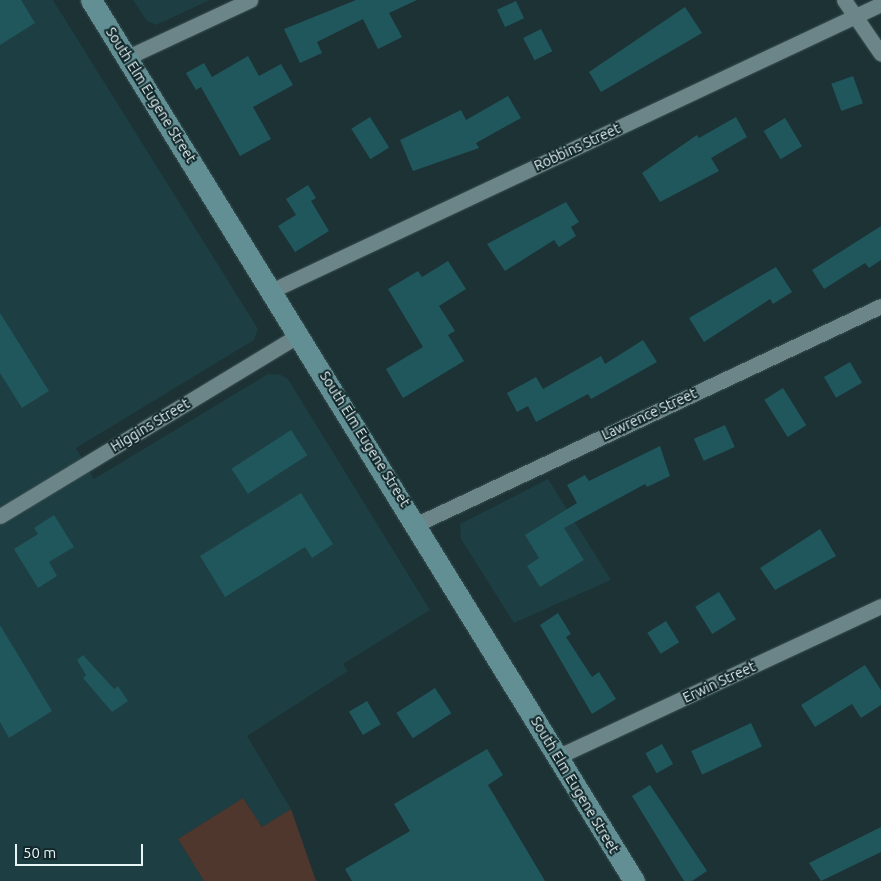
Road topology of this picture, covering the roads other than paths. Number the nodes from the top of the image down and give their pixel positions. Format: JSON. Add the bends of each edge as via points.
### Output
{"nodes":[{"id":1,"x":91,"y":0,"type":"edge"},
{"id":2,"x":250,"y":0,"type":"edge"},
{"id":3,"x":844,"y":0,"type":"edge"},
{"id":4,"x":881,"y":4,"type":"edge"},
{"id":5,"x":856,"y":16,"type":"junction"},
{"id":6,"x":881,"y":54,"type":"edge"},
{"id":7,"x":128,"y":57,"type":"junction"},
{"id":8,"x":273,"y":290,"type":"junction"},
{"id":9,"x":881,"y":306,"type":"edge"},
{"id":10,"x":300,"y":334,"type":"junction"},
{"id":11,"x":0,"y":516,"type":"edge"},
{"id":12,"x":417,"y":524,"type":"junction"},
{"id":13,"x":881,"y":606,"type":"edge"},
{"id":14,"x":557,"y":757,"type":"junction"},
{"id":15,"x":634,"y":881,"type":"edge"}],
"edges":[{"from":1,"to":7,"type":"main road","name":"South Elm Eugene Street"},
{"from":2,"to":7,"type":"street"},
{"from":3,"to":5,"type":"street"},
{"from":4,"to":5,"type":"street","name":"Robbins Street"},
{"from":5,"to":6,"type":"street"},
{"from":5,"to":8,"type":"street","name":"Robbins Street"},
{"from":7,"to":8,"type":"main road","name":"South Elm Eugene Street"},
{"from":8,"to":10,"type":"main road","name":"South Elm Eugene Street"},
{"from":9,"to":12,"type":"street","name":"Lawrence Street"},
{"from":10,"to":11,"type":"street","name":"Higgins Street"},
{"from":10,"to":12,"type":"main road","name":"South Elm Eugene Street"},
{"from":12,"to":14,"type":"main road","name":"South Elm Eugene Street"},
{"from":13,"to":14,"type":"street","name":"Erwin Street"},
{"from":14,"to":15,"type":"main road","name":"South Elm Eugene Street"}]}
